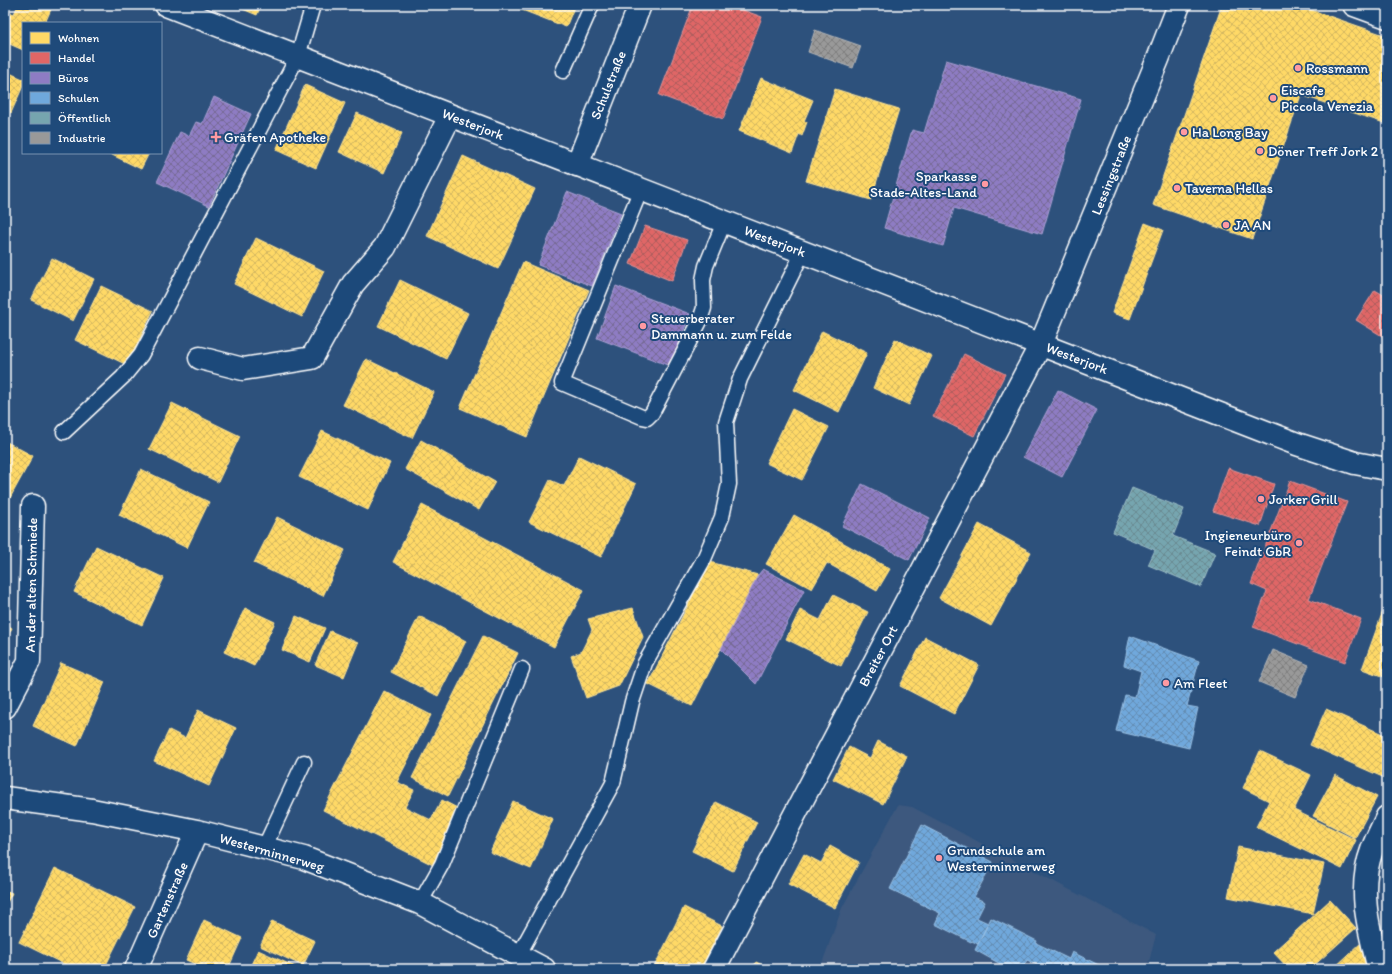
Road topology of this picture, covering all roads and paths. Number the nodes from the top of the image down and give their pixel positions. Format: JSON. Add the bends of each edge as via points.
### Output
{"nodes":[{"id":1,"x":166,"y":5,"type":"edge"},
{"id":2,"x":313,"y":5,"type":"edge"},
{"id":3,"x":592,"y":5,"type":"edge"},
{"id":4,"x":640,"y":5,"type":"edge"},
{"id":5,"x":1179,"y":5,"type":"edge"},
{"id":6,"x":1354,"y":5,"type":"edge"},
{"id":7,"x":1387,"y":17,"type":"edge"},
{"id":8,"x":298,"y":56,"type":"junction"},
{"id":9,"x":563,"y":71,"type":"dead end"},
{"id":10,"x":450,"y":116,"type":"junction"},
{"id":11,"x":577,"y":164,"type":"junction"},
{"id":12,"x":641,"y":189,"type":"junction"},
{"id":13,"x":724,"y":222,"type":"junction"},
{"id":14,"x":803,"y":252,"type":"junction"},
{"id":15,"x":1041,"y":344,"type":"junction"},
{"id":16,"x":200,"y":358,"type":"dead end"},
{"id":17,"x":64,"y":432,"type":"dead end"},
{"id":18,"x":1387,"y":469,"type":"edge"},
{"id":19,"x":33,"y":506,"type":"dead end"},
{"id":20,"x":522,"y":669,"type":"dead end"},
{"id":21,"x":5,"y":707,"type":"edge"},
{"id":22,"x":304,"y":762,"type":"dead end"},
{"id":23,"x":5,"y":798,"type":"edge"},
{"id":24,"x":1387,"y":816,"type":"edge"},
{"id":25,"x":197,"y":831,"type":"junction"},
{"id":26,"x":264,"y":848,"type":"junction"},
{"id":27,"x":420,"y":903,"type":"junction"},
{"id":28,"x":518,"y":956,"type":"junction"},
{"id":29,"x":136,"y":969,"type":"edge"},
{"id":30,"x":544,"y":969,"type":"edge"},
{"id":31,"x":714,"y":969,"type":"edge"},
{"id":32,"x":1379,"y":969,"type":"edge"}],
"edges":[{"from":1,"to":8,"type":"street","name":"Westerjork"},
{"from":2,"to":8,"type":"lane"},
{"from":3,"to":9,"type":"lane"},
{"from":4,"to":11,"type":"street","name":"Schulstraße"},
{"from":5,"to":15,"type":"street","name":"Lessingstraße"},
{"from":6,"to":7,"type":"street"},
{"from":8,"to":10,"type":"street","name":"Westerjork"},
{"from":8,"to":17,"type":"lane","via":[[141,355],[123,377]]},
{"from":10,"to":11,"type":"street","name":"Westerjork"},
{"from":10,"to":16,"type":"street","via":[[385,247],[353,284],[312,358],[244,369]]},
{"from":11,"to":12,"type":"street","name":"Westerjork"},
{"from":12,"to":13,"type":"street","name":"Westerjork"},
{"from":12,"to":13,"type":"lane","via":[[562,384],[642,417],[647,418],[652,413],[699,323],[704,308],[703,280],[706,266]]},
{"from":13,"to":14,"type":"street","name":"Westerjork"},
{"from":14,"to":15,"type":"street","name":"Westerjork"},
{"from":14,"to":28,"type":"lane","via":[[740,379],[726,422],[729,484],[722,517],[704,559],[646,663],[632,702],[614,783]]},
{"from":15,"to":18,"type":"street","name":"Westerjork","via":[[1297,444],[1355,463]]},
{"from":15,"to":31,"type":"street","name":"Breiter Ort"},
{"from":19,"to":21,"type":"street","name":"An der alten Schmiede","via":[[29,661]]},
{"from":20,"to":27,"type":"lane","via":[[442,864]]},
{"from":22,"to":26,"type":"lane"},
{"from":23,"to":25,"type":"street","name":"Westerminnerweg","via":[[92,810]]},
{"from":24,"to":32,"type":"street","via":[[1371,851],[1366,872],[1368,924]]},
{"from":25,"to":26,"type":"street","name":"Westerminnerweg"},
{"from":25,"to":29,"type":"street","name":"Gartenstraße"},
{"from":26,"to":27,"type":"street","name":"Westerminnerweg","via":[[304,858]]},
{"from":27,"to":28,"type":"street","name":"Westerminnerweg"},
{"from":28,"to":30,"type":"street","name":"Westerminnerweg"}]}
